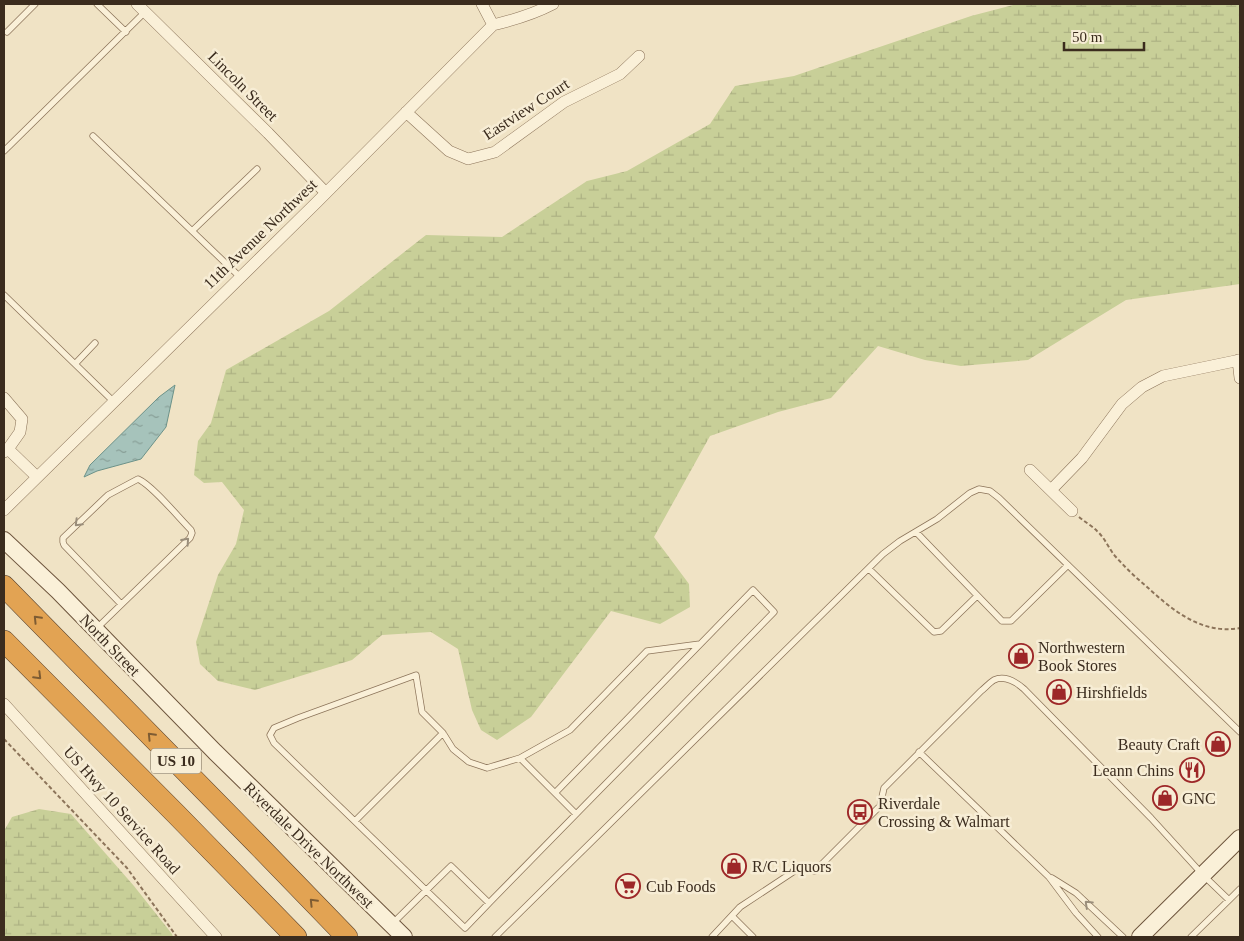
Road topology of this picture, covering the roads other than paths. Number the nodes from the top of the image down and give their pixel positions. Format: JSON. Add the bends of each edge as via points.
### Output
{"nodes":[{"id":1,"x":35,"y":4,"type":"edge"},
{"id":2,"x":96,"y":4,"type":"edge"},
{"id":3,"x":137,"y":4,"type":"edge"},
{"id":4,"x":482,"y":4,"type":"edge"},
{"id":5,"x":553,"y":4,"type":"edge"},
{"id":6,"x":145,"y":12,"type":"junction"},
{"id":7,"x":493,"y":25,"type":"junction"},
{"id":8,"x":7,"y":32,"type":"dead end"},
{"id":9,"x":126,"y":32,"type":"junction"},
{"id":10,"x":639,"y":56,"type":"dead end"},
{"id":11,"x":406,"y":112,"type":"junction"},
{"id":12,"x":93,"y":136,"type":"dead end"},
{"id":13,"x":4,"y":151,"type":"edge"},
{"id":14,"x":257,"y":169,"type":"dead end"},
{"id":15,"x":326,"y":193,"type":"junction"},
{"id":16,"x":192,"y":231,"type":"junction"},
{"id":17,"x":240,"y":277,"type":"junction"},
{"id":18,"x":4,"y":295,"type":"edge"},
{"id":19,"x":96,"y":343,"type":"dead end"},
{"id":20,"x":1239,"y":360,"type":"edge"},
{"id":21,"x":75,"y":364,"type":"junction"},
{"id":22,"x":1240,"y":378,"type":"edge"},
{"id":23,"x":4,"y":398,"type":"edge"},
{"id":24,"x":113,"y":401,"type":"junction"},
{"id":25,"x":6,"y":450,"type":"edge"},
{"id":26,"x":1030,"y":470,"type":"dead end"},
{"id":27,"x":37,"y":477,"type":"junction"},
{"id":28,"x":1051,"y":490,"type":"junction"},
{"id":29,"x":4,"y":510,"type":"edge"},
{"id":30,"x":1072,"y":511,"type":"road end"},
{"id":31,"x":916,"y":532,"type":"junction"},
{"id":32,"x":4,"y":540,"type":"edge"},
{"id":33,"x":1068,"y":564,"type":"junction"},
{"id":34,"x":869,"y":568,"type":"junction"},
{"id":35,"x":4,"y":586,"type":"edge"},
{"id":36,"x":977,"y":596,"type":"junction"},
{"id":37,"x":122,"y":604,"type":"junction"},
{"id":38,"x":95,"y":629,"type":"junction"},
{"id":39,"x":4,"y":641,"type":"edge"},
{"id":40,"x":700,"y":644,"type":"junction"},
{"id":41,"x":4,"y":704,"type":"edge"},
{"id":42,"x":1240,"y":732,"type":"edge"},
{"id":43,"x":443,"y":733,"type":"junction"},
{"id":44,"x":215,"y":752,"type":"joint"},
{"id":45,"x":919,"y":752,"type":"junction"},
{"id":46,"x":520,"y":758,"type":"junction"},
{"id":47,"x":555,"y":793,"type":"junction"},
{"id":48,"x":176,"y":814,"type":"junction"},
{"id":49,"x":576,"y":814,"type":"junction"},
{"id":50,"x":355,"y":821,"type":"junction"},
{"id":51,"x":1240,"y":838,"type":"edge"},
{"id":52,"x":1203,"y":875,"type":"junction"},
{"id":53,"x":1049,"y":877,"type":"junction"},
{"id":54,"x":1240,"y":888,"type":"edge"},
{"id":55,"x":426,"y":890,"type":"junction"},
{"id":56,"x":1229,"y":900,"type":"junction"},
{"id":57,"x":489,"y":903,"type":"junction"},
{"id":58,"x":732,"y":916,"type":"junction"},
{"id":59,"x":391,"y":925,"type":"junction"},
{"id":60,"x":216,"y":937,"type":"edge"},
{"id":61,"x":276,"y":937,"type":"edge"},
{"id":62,"x":296,"y":937,"type":"edge"},
{"id":63,"x":346,"y":937,"type":"edge"},
{"id":64,"x":404,"y":937,"type":"edge"},
{"id":65,"x":496,"y":937,"type":"edge"},
{"id":66,"x":712,"y":937,"type":"edge"},
{"id":67,"x":753,"y":937,"type":"edge"},
{"id":68,"x":1098,"y":937,"type":"edge"},
{"id":69,"x":1123,"y":937,"type":"edge"},
{"id":70,"x":1140,"y":937,"type":"edge"},
{"id":71,"x":1191,"y":937,"type":"edge"}],
"edges":[{"from":1,"to":8,"type":"lane"},
{"from":2,"to":9,"type":"lane"},
{"from":3,"to":6,"type":"street","name":"Lincoln Street"},
{"from":4,"to":7,"type":"street"},
{"from":5,"to":7,"type":"street"},
{"from":6,"to":9,"type":"lane"},
{"from":6,"to":15,"type":"street","name":"Lincoln Street"},
{"from":7,"to":11,"type":"street","name":"11th Avenue Northwest"},
{"from":9,"to":13,"type":"lane"},
{"from":10,"to":11,"type":"street","name":"Eastview Court","via":[[620,74],[564,102],[495,152],[468,159],[449,151]]},
{"from":11,"to":15,"type":"street","name":"11th Avenue Northwest"},
{"from":12,"to":16,"type":"lane"},
{"from":14,"to":16,"type":"lane"},
{"from":15,"to":17,"type":"street","name":"11th Avenue Northwest"},
{"from":16,"to":17,"type":"lane"},
{"from":17,"to":24,"type":"street","name":"11th Avenue Northwest"},
{"from":18,"to":21,"type":"lane"},
{"from":19,"to":21,"type":"lane"},
{"from":20,"to":22,"type":"street"},
{"from":20,"to":28,"type":"street","via":[[1163,376],[1142,387],[1122,404],[1082,458]]},
{"from":21,"to":24,"type":"lane"},
{"from":23,"to":25,"type":"street","via":[[22,419],[20,432]]},
{"from":24,"to":27,"type":"street","name":"11th Avenue Northwest"},
{"from":25,"to":27,"type":"street"},
{"from":26,"to":28,"type":"street"},
{"from":27,"to":29,"type":"street","name":"11th Avenue Northwest"},
{"from":28,"to":30,"type":"street"},
{"from":31,"to":33,"type":"lane","via":[[970,493],[979,489],[990,491]]},
{"from":31,"to":34,"type":"lane","via":[[900,541]]},
{"from":31,"to":36,"type":"lane"},
{"from":32,"to":38,"type":"street","name":"North Street"},
{"from":33,"to":36,"type":"lane","via":[[1011,621],[1002,621]]},
{"from":33,"to":42,"type":"lane"},
{"from":34,"to":36,"type":"lane","via":[[934,632],[941,631]]},
{"from":34,"to":65,"type":"lane"},
{"from":63,"to":35,"type":"highway","number":"US 10","one_way":true},
{"from":37,"to":37,"type":"lane","one_way":true,"via":[[192,533],[138,479],[108,495],[63,538],[64,545]]},
{"from":37,"to":38,"type":"lane"},
{"from":38,"to":44,"type":"street","name":"North Street"},
{"from":39,"to":48,"type":"highway","number":"US 10","one_way":true},
{"from":40,"to":46,"type":"lane","via":[[647,651],[570,730]]},
{"from":40,"to":47,"type":"lane"},
{"from":40,"to":49,"type":"lane","via":[[752,590],[774,612]]},
{"from":41,"to":60,"type":"street","name":"US Hwy 10 Service Road"},
{"from":43,"to":46,"type":"lane","via":[[453,749],[469,762],[487,768]]},
{"from":43,"to":50,"type":"lane"},
{"from":43,"to":50,"type":"lane","via":[[422,712],[416,675],[274,728],[270,735],[274,743]]},
{"from":44,"to":59,"type":"street","name":"Riverdale Drive Northwest"},
{"from":45,"to":52,"type":"lane","via":[[994,680],[1005,678],[1015,682],[1151,818]]},
{"from":45,"to":53,"type":"lane"},
{"from":45,"to":58,"type":"lane","via":[[884,788],[880,806],[815,871],[799,868],[740,907]]},
{"from":46,"to":47,"type":"lane"},
{"from":47,"to":49,"type":"lane"},
{"from":48,"to":61,"type":"highway"},
{"from":48,"to":62,"type":"highway","number":"US 10"},
{"from":49,"to":57,"type":"lane"},
{"from":50,"to":55,"type":"lane"},
{"from":51,"to":52,"type":"street"},
{"from":52,"to":56,"type":"lane"},
{"from":52,"to":70,"type":"street"},
{"from":53,"to":68,"type":"lane"},
{"from":69,"to":53,"type":"lane","one_way":true,"via":[[1076,893]]},
{"from":54,"to":56,"type":"lane"},
{"from":55,"to":57,"type":"lane","via":[[451,866]]},
{"from":55,"to":57,"type":"lane","via":[[465,928]]},
{"from":55,"to":59,"type":"lane"},
{"from":56,"to":71,"type":"lane"},
{"from":58,"to":66,"type":"lane"},
{"from":58,"to":67,"type":"lane"},
{"from":59,"to":64,"type":"street","name":"Riverdale Drive Northwest"}]}
